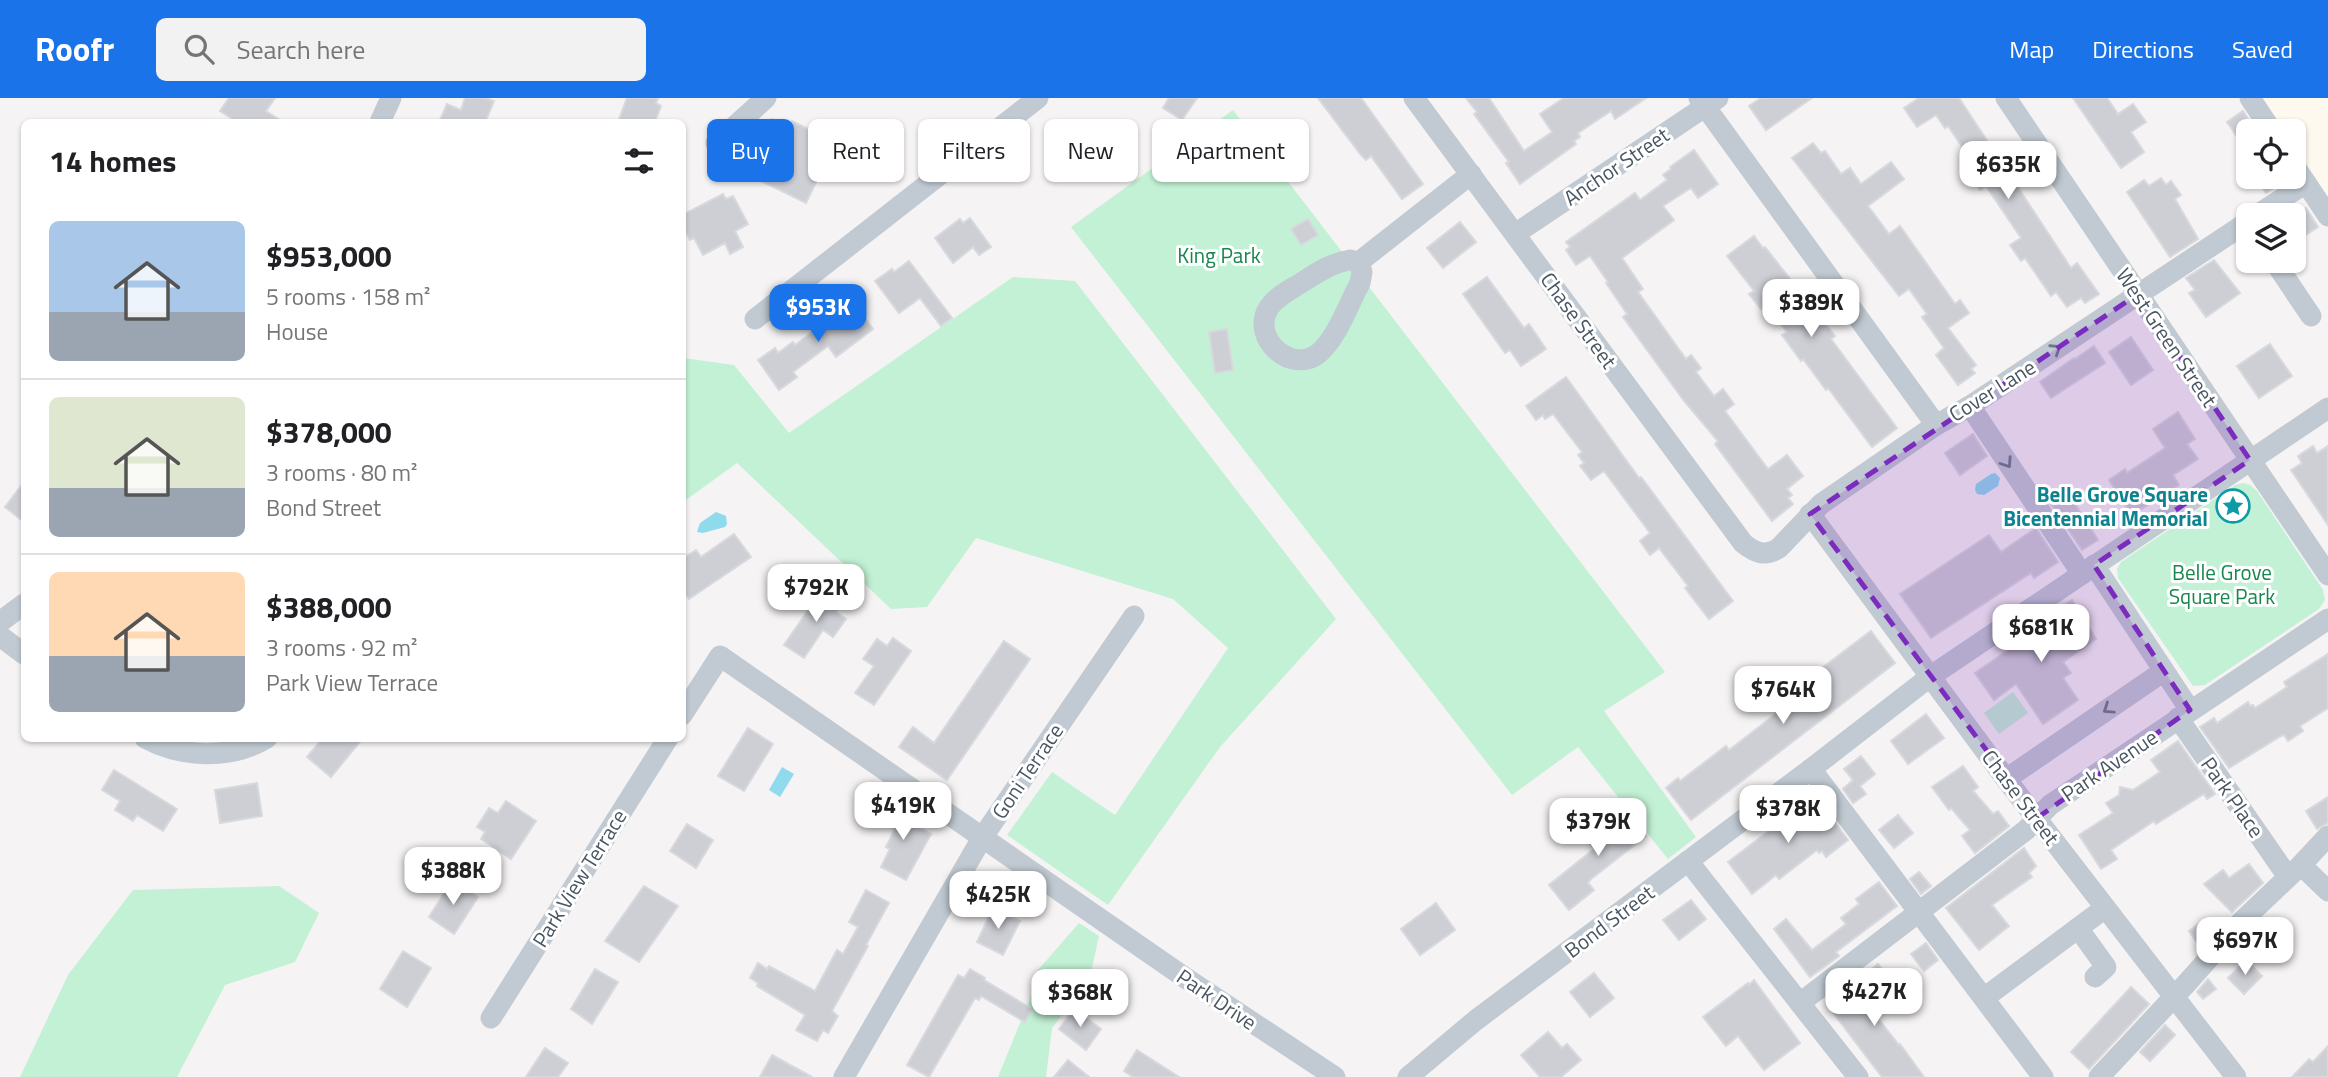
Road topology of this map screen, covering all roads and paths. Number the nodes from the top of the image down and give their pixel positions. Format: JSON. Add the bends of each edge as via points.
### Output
{"nodes":[{"id":1,"x":391,"y":98,"type":"edge"},
{"id":2,"x":766,"y":98,"type":"edge"},
{"id":3,"x":1038,"y":98,"type":"edge"},
{"id":4,"x":1414,"y":98,"type":"edge"},
{"id":5,"x":2006,"y":98,"type":"edge"},
{"id":6,"x":1707,"y":101,"type":"edge"},
{"id":7,"x":2261,"y":102,"type":"edge"},
{"id":8,"x":381,"y":119,"type":"edge"},
{"id":9,"x":743,"y":119,"type":"edge"},
{"id":10,"x":2267,"y":119,"type":"edge"},
{"id":11,"x":1471,"y":174,"type":"junction"},
{"id":12,"x":2306,"y":183,"type":"edge"},
{"id":13,"x":2297,"y":189,"type":"edge"},
{"id":14,"x":2276,"y":203,"type":"edge"},
{"id":15,"x":2328,"y":216,"type":"edge"},
{"id":16,"x":2236,"y":229,"type":"edge"},
{"id":17,"x":1515,"y":234,"type":"junction"},
{"id":18,"x":1359,"y":262,"type":"junction"},
{"id":19,"x":2282,"y":273,"type":"edge"},
{"id":20,"x":2138,"y":294,"type":"junction"},
{"id":21,"x":2311,"y":316,"type":"dead end"},
{"id":22,"x":755,"y":319,"type":"dead end"},
{"id":23,"x":1969,"y":406,"type":"junction"},
{"id":24,"x":2328,"y":408,"type":"edge"},
{"id":25,"x":1936,"y":425,"type":"junction"},
{"id":26,"x":2250,"y":460,"type":"junction"},
{"id":27,"x":1810,"y":514,"type":"junction"},
{"id":28,"x":1743,"y":543,"type":"joint"},
{"id":29,"x":2088,"y":570,"type":"junction"},
{"id":30,"x":2328,"y":575,"type":"edge"},
{"id":31,"x":21,"y":606,"type":"edge"},
{"id":32,"x":1134,"y":616,"type":"dead end"},
{"id":33,"x":2328,"y":619,"type":"edge"},
{"id":34,"x":0,"y":622,"type":"edge"},
{"id":35,"x":0,"y":636,"type":"edge"},
{"id":36,"x":21,"y":652,"type":"edge"},
{"id":37,"x":2164,"y":671,"type":"junction"},
{"id":38,"x":1931,"y":676,"type":"junction"},
{"id":39,"x":686,"y":709,"type":"edge"},
{"id":40,"x":2184,"y":714,"type":"junction"},
{"id":41,"x":155,"y":742,"type":"edge"},
{"id":42,"x":258,"y":742,"type":"edge"},
{"id":43,"x":665,"y":742,"type":"edge"},
{"id":44,"x":1811,"y":769,"type":"junction"},
{"id":45,"x":2006,"y":779,"type":"junction"},
{"id":46,"x":2037,"y":818,"type":"junction"},
{"id":47,"x":2328,"y":836,"type":"edge"},
{"id":48,"x":982,"y":838,"type":"junction"},
{"id":49,"x":1688,"y":861,"type":"junction"},
{"id":50,"x":2295,"y":871,"type":"junction"},
{"id":51,"x":2328,"y":891,"type":"edge"},
{"id":52,"x":2105,"y":908,"type":"junction"},
{"id":53,"x":1920,"y":912,"type":"junction"},
{"id":54,"x":2078,"y":928,"type":"junction"},
{"id":55,"x":2095,"y":977,"type":"dead end"},
{"id":56,"x":2173,"y":997,"type":"junction"},
{"id":57,"x":1984,"y":998,"type":"junction"},
{"id":58,"x":1800,"y":1003,"type":"junction"},
{"id":59,"x":491,"y":1018,"type":"dead end"},
{"id":60,"x":844,"y":1077,"type":"edge"},
{"id":61,"x":1335,"y":1077,"type":"edge"},
{"id":62,"x":1408,"y":1077,"type":"edge"},
{"id":63,"x":1858,"y":1077,"type":"edge"},
{"id":64,"x":2043,"y":1077,"type":"edge"},
{"id":65,"x":2099,"y":1077,"type":"edge"},
{"id":66,"x":2236,"y":1077,"type":"edge"}],
"edges":[{"from":1,"to":8,"type":"street"},
{"from":2,"to":9,"type":"street"},
{"from":3,"to":22,"type":"street"},
{"from":4,"to":11,"type":"street","name":"Chase Street"},
{"from":5,"to":20,"type":"street","name":"West Green Street"},
{"from":6,"to":17,"type":"street","name":"Anchor Street"},
{"from":6,"to":25,"type":"street"},
{"from":7,"to":10,"type":"street"},
{"from":11,"to":17,"type":"street","name":"Chase Street"},
{"from":11,"to":18,"type":"street"},
{"from":12,"to":15,"type":"street"},
{"from":13,"to":14,"type":"street","name":"Cover Lane"},
{"from":16,"to":20,"type":"street","name":"Cover Lane"},
{"from":17,"to":28,"type":"street","name":"Chase Street"},
{"from":18,"to":18,"type":"street","via":[[1338,262],[1271,305],[1265,319],[1266,337],[1280,354],[1304,360],[1322,350],[1360,283]]},
{"from":19,"to":21,"type":"street"},
{"from":23,"to":20,"type":"street","name":"Cover Lane","one_way":true},
{"from":20,"to":26,"type":"street","name":"West Green Street"},
{"from":23,"to":25,"type":"street","name":"Cover Lane"},
{"from":23,"to":29,"type":"street","name":"Park Place","one_way":true},
{"from":24,"to":26,"type":"street","name":"Bond Street"},
{"from":25,"to":27,"type":"street","name":"Cover Lane"},
{"from":26,"to":29,"type":"street","name":"Bond Street"},
{"from":26,"to":30,"type":"street","name":"West Green Street"},
{"from":27,"to":28,"type":"street","name":"Cover Lane","via":[[1773,552],[1753,552]]},
{"from":27,"to":38,"type":"street","name":"Chase Street"},
{"from":29,"to":37,"type":"street","name":"Park Place"},
{"from":29,"to":38,"type":"street","name":"Bond Street"},
{"from":31,"to":34,"type":"street"},
{"from":32,"to":48,"type":"street","name":"Goni Terrace"},
{"from":33,"to":40,"type":"street","name":"Park Avenue"},
{"from":35,"to":36,"type":"street"},
{"from":37,"to":40,"type":"street","name":"Park Place"},
{"from":37,"to":45,"type":"street","one_way":true},
{"from":38,"to":44,"type":"street","name":"Bond Street"},
{"from":38,"to":45,"type":"street","name":"Chase Street"},
{"from":39,"to":48,"type":"street","name":"Park Drive","via":[[720,656]]},
{"from":40,"to":46,"type":"street","name":"Park Avenue"},
{"from":40,"to":50,"type":"street","name":"Park Place"},
{"from":41,"to":42,"type":"street","via":[[194,754],[233,751]]},
{"from":43,"to":59,"type":"street","name":"Park View Terrace"},
{"from":44,"to":49,"type":"street","name":"Bond Street"},
{"from":44,"to":53,"type":"street"},
{"from":45,"to":46,"type":"street","name":"Chase Street"},
{"from":46,"to":52,"type":"street","name":"Chase Street"},
{"from":46,"to":53,"type":"street","name":"Park Avenue"},
{"from":47,"to":50,"type":"street"},
{"from":48,"to":60,"type":"street","name":"Goni Terrace"},
{"from":48,"to":61,"type":"street","name":"Park Drive"},
{"from":49,"to":58,"type":"street"},
{"from":49,"to":62,"type":"street","name":"Bond Street","via":[[1476,1020]]},
{"from":50,"to":51,"type":"street","name":"Park Place"},
{"from":50,"to":56,"type":"street"},
{"from":52,"to":54,"type":"street"},
{"from":52,"to":56,"type":"street","name":"Chase Street"},
{"from":53,"to":57,"type":"street"},
{"from":53,"to":58,"type":"street","name":"Park Avenue"},
{"from":54,"to":55,"type":"street","via":[[2106,967]]},
{"from":54,"to":57,"type":"street"},
{"from":56,"to":65,"type":"street"},
{"from":56,"to":66,"type":"street","name":"Chase Street"},
{"from":57,"to":64,"type":"street"},
{"from":58,"to":63,"type":"street"}]}
